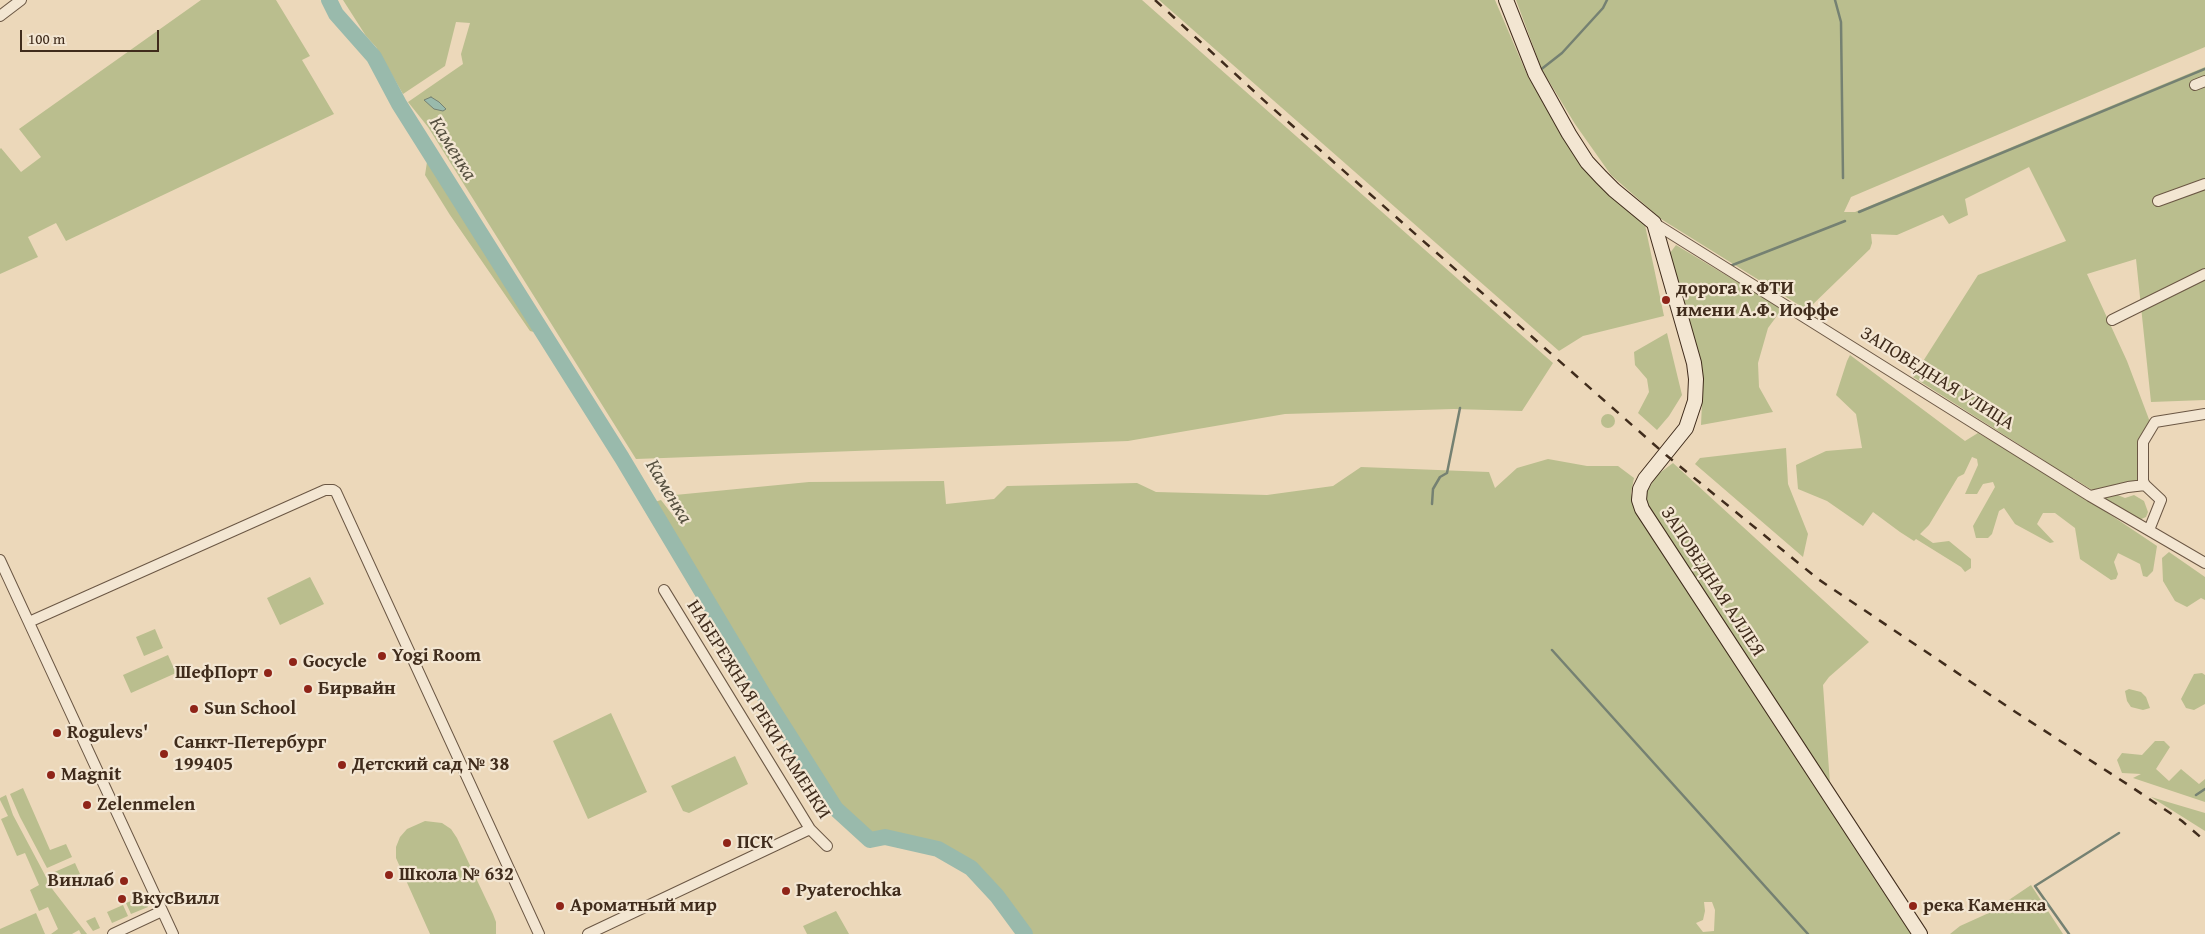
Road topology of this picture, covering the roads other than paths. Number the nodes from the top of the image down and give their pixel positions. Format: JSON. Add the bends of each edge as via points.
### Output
{"nodes":[{"id":1,"x":21,"y":0,"type":"edge"},
{"id":2,"x":1506,"y":0,"type":"edge"},
{"id":3,"x":0,"y":16,"type":"edge"},
{"id":4,"x":2205,"y":81,"type":"edge"},
{"id":5,"x":2195,"y":85,"type":"dead end"},
{"id":6,"x":2205,"y":184,"type":"edge"},
{"id":7,"x":2158,"y":201,"type":"dead end"},
{"id":8,"x":1654,"y":223,"type":"junction"},
{"id":9,"x":2205,"y":274,"type":"edge"},
{"id":10,"x":2112,"y":320,"type":"dead end"},
{"id":11,"x":2205,"y":414,"type":"edge"},
{"id":12,"x":2145,"y":485,"type":"junction"},
{"id":13,"x":2090,"y":496,"type":"junction"},
{"id":14,"x":2148,"y":530,"type":"junction"},
{"id":15,"x":0,"y":560,"type":"edge"},
{"id":16,"x":2205,"y":563,"type":"edge"},
{"id":17,"x":664,"y":590,"type":"dead end"},
{"id":18,"x":29,"y":622,"type":"junction"},
{"id":19,"x":810,"y":829,"type":"junction"},
{"id":20,"x":827,"y":846,"type":"dead end"},
{"id":21,"x":162,"y":911,"type":"junction"},
{"id":22,"x":113,"y":934,"type":"edge"},
{"id":23,"x":173,"y":934,"type":"edge"},
{"id":24,"x":539,"y":934,"type":"edge"},
{"id":25,"x":588,"y":934,"type":"edge"},
{"id":26,"x":1920,"y":934,"type":"edge"}],
"edges":[{"from":1,"to":3,"type":"street"},
{"from":2,"to":8,"type":"street","name":"ЗАПОВЕДНАЯ УЛИЦА","via":[[1536,73],[1568,134],[1587,162],[1614,190]]},
{"from":4,"to":5,"type":"street"},
{"from":6,"to":7,"type":"street"},
{"from":8,"to":13,"type":"street","name":"ЗАПОВЕДНАЯ УЛИЦА"},
{"from":8,"to":26,"type":"street","name":"ЗАПОВЕДНАЯ АЛЛЕЯ","via":[[1696,379],[1695,401],[1686,428],[1645,479],[1640,490],[1642,509]]},
{"from":9,"to":10,"type":"street"},
{"from":11,"to":12,"type":"street","via":[[2155,422],[2143,442]]},
{"from":12,"to":13,"type":"street"},
{"from":12,"to":14,"type":"street","via":[[2161,500]]},
{"from":13,"to":14,"type":"street","name":"ЗАПОВЕДНАЯ УЛИЦА"},
{"from":14,"to":16,"type":"street","name":"ЗАПОВЕДНАЯ УЛИЦА"},
{"from":15,"to":18,"type":"street"},
{"from":17,"to":19,"type":"street","name":"НАБЕРЕЖНАЯ РЕКИ КАМЕНКИ"},
{"from":18,"to":21,"type":"street"},
{"from":18,"to":24,"type":"street","via":[[326,490],[333,490]]},
{"from":19,"to":20,"type":"street","name":"НАБЕРЕЖНАЯ РЕКИ КАМЕНКИ"},
{"from":19,"to":25,"type":"street"},
{"from":21,"to":22,"type":"street"},
{"from":21,"to":23,"type":"street"}]}
